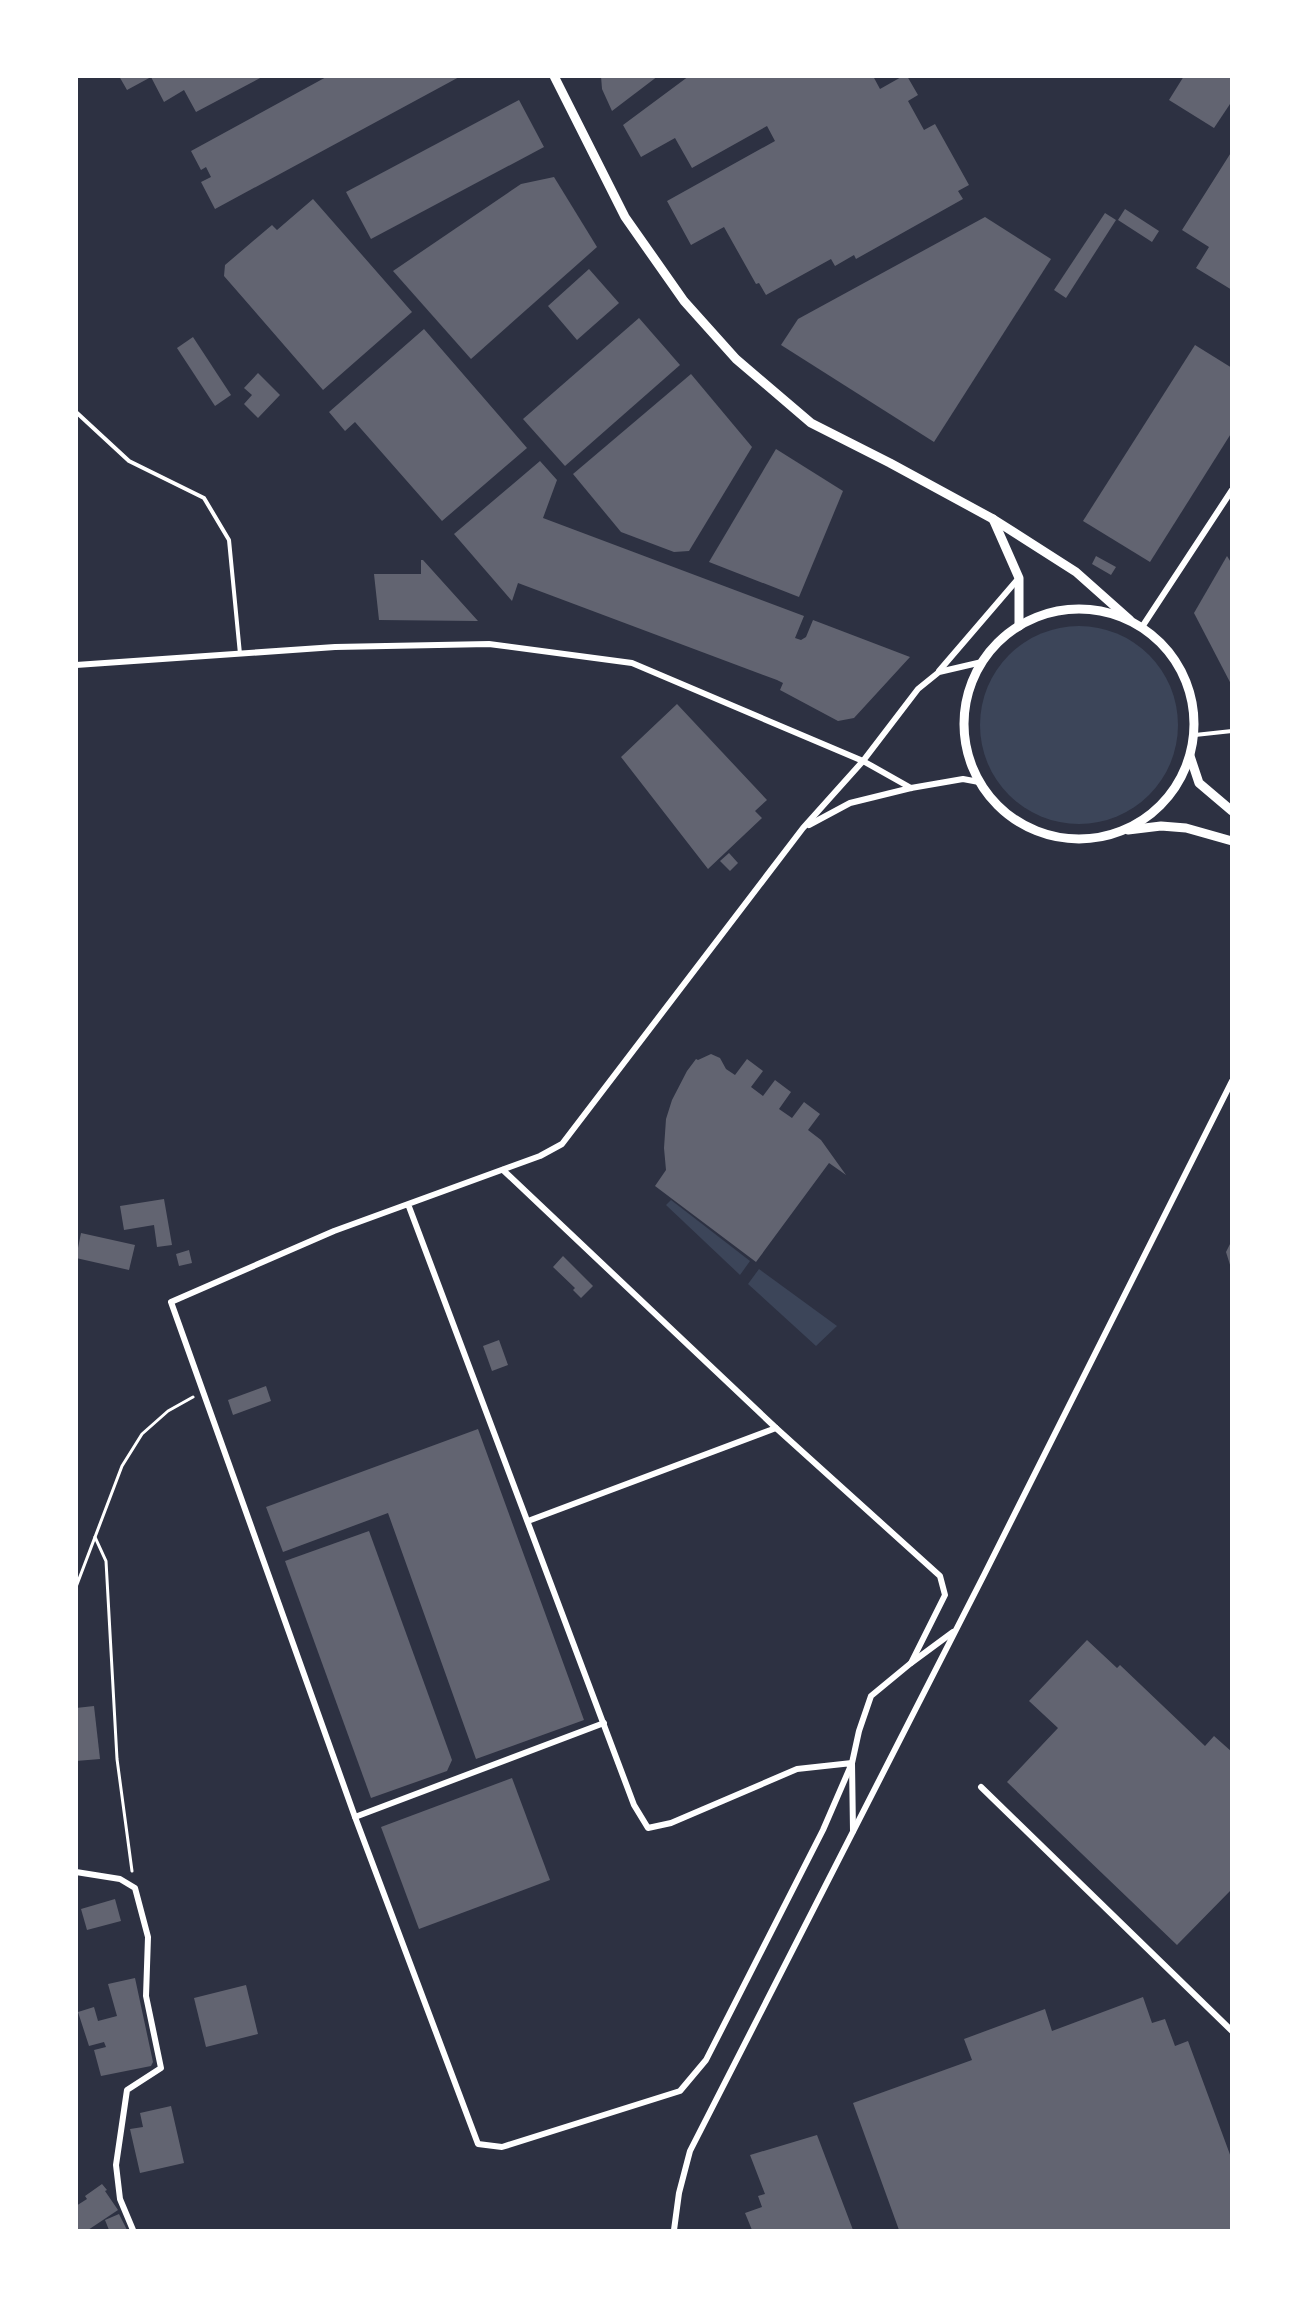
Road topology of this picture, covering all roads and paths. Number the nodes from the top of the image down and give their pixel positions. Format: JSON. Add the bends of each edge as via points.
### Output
{"nodes":[{"id":1,"x":554,"y":76,"type":"edge"},
{"id":2,"x":76,"y":412,"type":"edge"},
{"id":3,"x":1232,"y":490,"type":"edge"},
{"id":4,"x":993,"y":519,"type":"junction"},
{"id":5,"x":1019,"y":578,"type":"junction"},
{"id":6,"x":1130,"y":620,"type":"junction"},
{"id":7,"x":1019,"y":626,"type":"junction"},
{"id":8,"x":1142,"y":627,"type":"junction"},
{"id":9,"x":240,"y":654,"type":"junction"},
{"id":10,"x":982,"y":662,"type":"junction"},
{"id":11,"x":76,"y":665,"type":"edge"},
{"id":12,"x":939,"y":672,"type":"junction"},
{"id":13,"x":1232,"y":730,"type":"edge"},
{"id":14,"x":1194,"y":735,"type":"junction"},
{"id":15,"x":1190,"y":756,"type":"junction"},
{"id":16,"x":863,"y":761,"type":"junction"},
{"id":17,"x":979,"y":782,"type":"junction"},
{"id":18,"x":911,"y":788,"type":"junction"},
{"id":19,"x":1231,"y":810,"type":"edge"},
{"id":20,"x":803,"y":828,"type":"junction"},
{"id":21,"x":1123,"y":831,"type":"junction"},
{"id":22,"x":1232,"y":841,"type":"edge"},
{"id":23,"x":1232,"y":1081,"type":"edge"},
{"id":24,"x":502,"y":1170,"type":"junction"},
{"id":25,"x":408,"y":1204,"type":"junction"},
{"id":26,"x":203,"y":1392,"type":"junction"},
{"id":27,"x":776,"y":1428,"type":"junction"},
{"id":28,"x":528,"y":1521,"type":"junction"},
{"id":29,"x":95,"y":1537,"type":"junction"},
{"id":30,"x":76,"y":1587,"type":"edge"},
{"id":31,"x":956,"y":1630,"type":"junction"},
{"id":32,"x":911,"y":1663,"type":"junction"},
{"id":33,"x":604,"y":1723,"type":"junction"},
{"id":34,"x":852,"y":1762,"type":"junction"},
{"id":35,"x":981,"y":1787,"type":"dead end"},
{"id":36,"x":355,"y":1817,"type":"junction"},
{"id":37,"x":853,"y":1833,"type":"junction"},
{"id":38,"x":76,"y":1872,"type":"edge"},
{"id":39,"x":135,"y":1888,"type":"junction"},
{"id":40,"x":1232,"y":2031,"type":"edge"},
{"id":41,"x":133,"y":2230,"type":"edge"},
{"id":42,"x":674,"y":2230,"type":"edge"}],
"edges":[{"from":1,"to":4,"type":"street","via":[[625,217],[684,301],[736,359],[811,423]]},
{"from":2,"to":9,"type":"lane","via":[[129,461],[204,498],[229,540]]},
{"from":3,"to":8,"type":"street"},
{"from":4,"to":5,"type":"street"},
{"from":4,"to":6,"type":"street","via":[[1076,572]]},
{"from":5,"to":7,"type":"street"},
{"from":5,"to":12,"type":"street"},
{"from":6,"to":7,"type":"street","via":[[1093,610],[1055,612]]},
{"from":6,"to":8,"type":"street"},
{"from":7,"to":10,"type":"street","via":[[998,642]]},
{"from":8,"to":14,"type":"street","via":[[1166,648],[1184,674],[1193,704]]},
{"from":9,"to":11,"type":"street"},
{"from":9,"to":16,"type":"street","via":[[335,647],[489,644],[632,663]]},
{"from":10,"to":12,"type":"street"},
{"from":10,"to":17,"type":"street","via":[[968,691],[963,722],[967,753]]},
{"from":12,"to":16,"type":"street","via":[[918,689]]},
{"from":13,"to":14,"type":"lane"},
{"from":14,"to":15,"type":"street"},
{"from":15,"to":19,"type":"street","via":[[1199,783]]},
{"from":15,"to":21,"type":"street","via":[[1176,788],[1153,813]]},
{"from":16,"to":18,"type":"street"},
{"from":16,"to":20,"type":"street"},
{"from":17,"to":18,"type":"street","via":[[963,779]]},
{"from":17,"to":21,"type":"street","via":[[995,804],[1041,834],[1068,839],[1096,838]]},
{"from":18,"to":20,"type":"street","via":[[850,803]]},
{"from":20,"to":24,"type":"street","via":[[562,1144]]},
{"from":21,"to":22,"type":"street","via":[[1161,826],[1186,828]]},
{"from":23,"to":31,"type":"street"},
{"from":24,"to":25,"type":"street"},
{"from":24,"to":27,"type":"street"},
{"from":25,"to":26,"type":"street","via":[[334,1231],[171,1302]]},
{"from":25,"to":28,"type":"street"},
{"from":26,"to":29,"type":"path","via":[[168,1411],[142,1434],[122,1466]]},
{"from":26,"to":36,"type":"street"},
{"from":27,"to":28,"type":"street"},
{"from":27,"to":32,"type":"street","via":[[940,1576],[945,1595]]},
{"from":28,"to":33,"type":"street"},
{"from":29,"to":30,"type":"path"},
{"from":29,"to":39,"type":"path","via":[[106,1561],[117,1759]]},
{"from":31,"to":32,"type":"street"},
{"from":31,"to":37,"type":"street"},
{"from":32,"to":34,"type":"street","via":[[871,1696]]},
{"from":33,"to":34,"type":"street","via":[[634,1805],[648,1828],[671,1823],[798,1769]]},
{"from":33,"to":36,"type":"street"},
{"from":34,"to":36,"type":"street","via":[[824,1830],[706,2060],[680,2091],[502,2147],[478,2144]]},
{"from":34,"to":37,"type":"street"},
{"from":35,"to":40,"type":"street"},
{"from":37,"to":42,"type":"street","via":[[690,2151],[678,2193]]},
{"from":38,"to":39,"type":"street","via":[[120,1879]]},
{"from":39,"to":41,"type":"street","via":[[148,1937],[146,1996],[161,2068],[126,2090],[116,2165],[120,2199]]}]}
